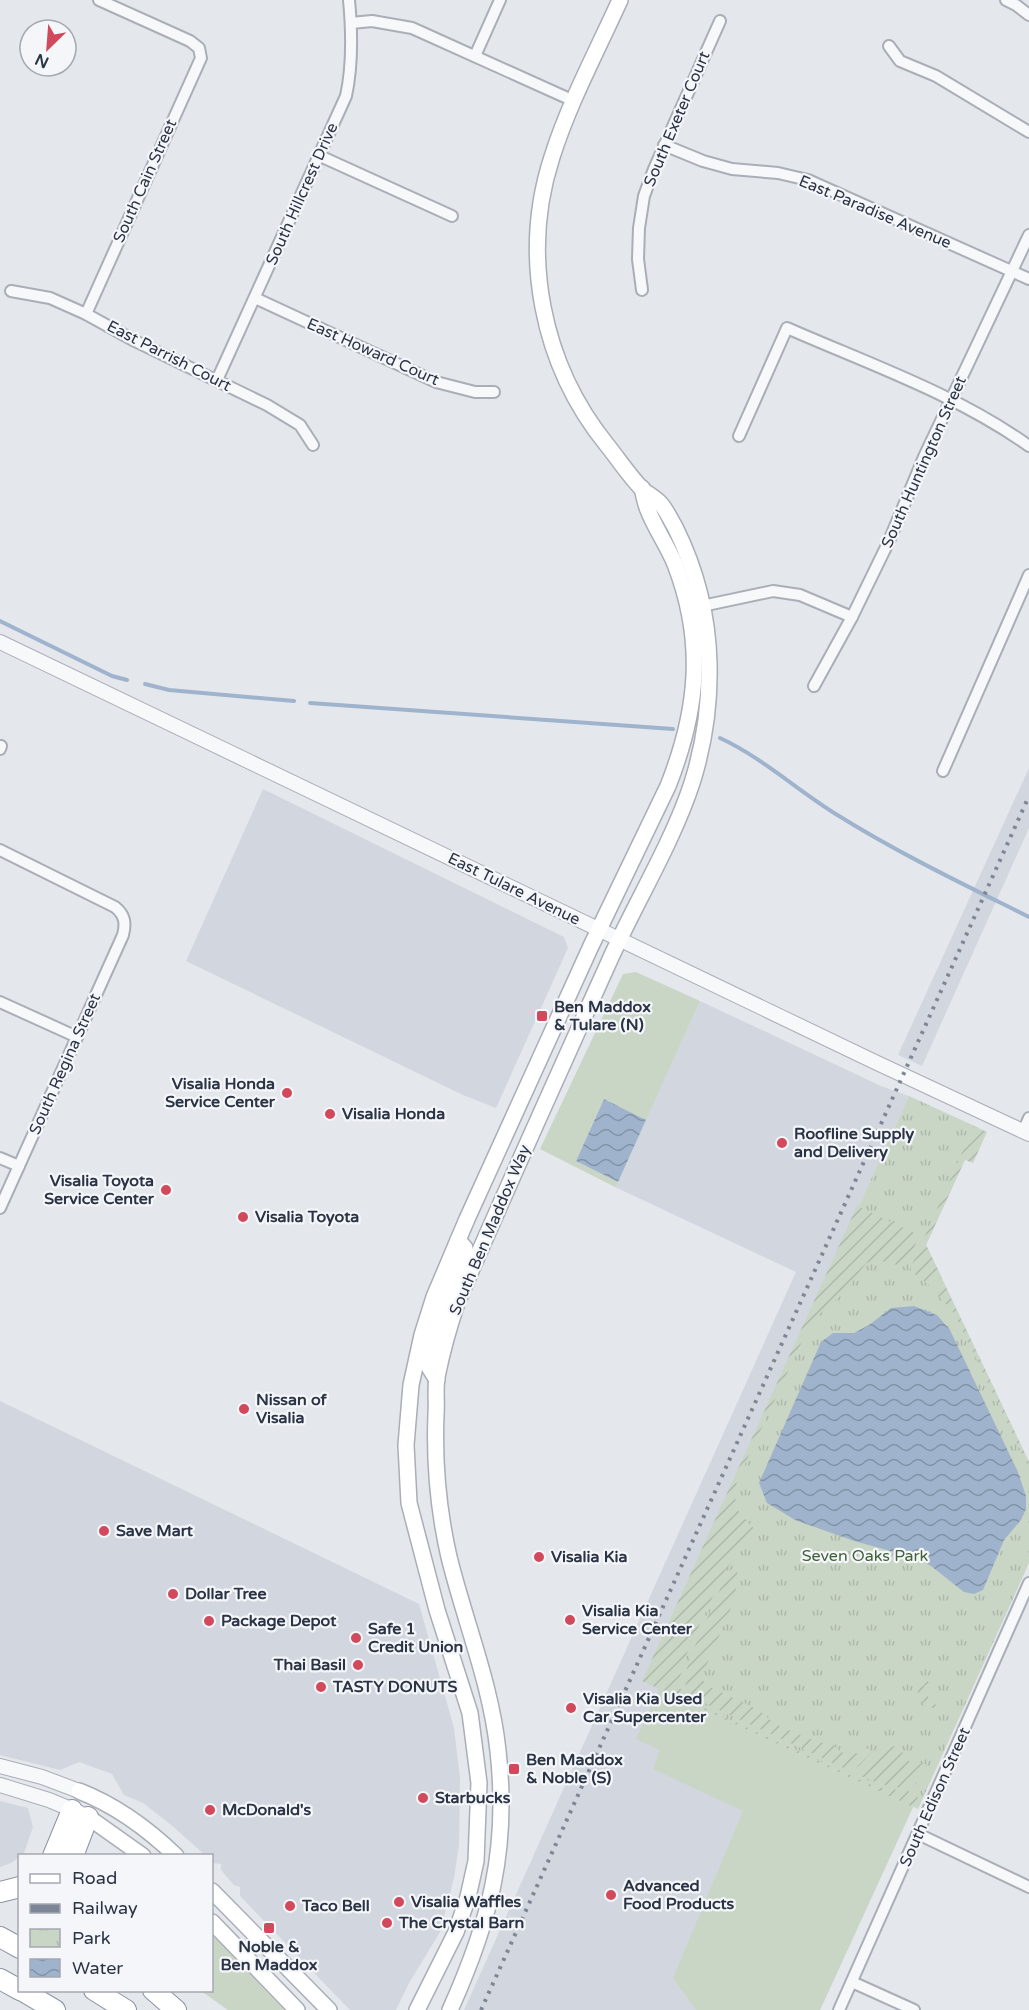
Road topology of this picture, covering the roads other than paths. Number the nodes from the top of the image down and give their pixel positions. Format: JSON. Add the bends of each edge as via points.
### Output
{"nodes":[{"id":1,"x":99,"y":0,"type":"edge"},
{"id":2,"x":349,"y":0,"type":"edge"},
{"id":3,"x":500,"y":0,"type":"edge"},
{"id":4,"x":620,"y":0,"type":"edge"},
{"id":5,"x":1006,"y":0,"type":"edge"},
{"id":6,"x":1029,"y":15,"type":"edge"},
{"id":7,"x":720,"y":21,"type":"dead end"},
{"id":8,"x":351,"y":23,"type":"junction"},
{"id":9,"x":889,"y":46,"type":"dead end"},
{"id":10,"x":475,"y":56,"type":"junction"},
{"id":11,"x":574,"y":101,"type":"junction"},
{"id":12,"x":1029,"y":132,"type":"edge"},
{"id":13,"x":664,"y":145,"type":"junction"},
{"id":14,"x":320,"y":156,"type":"junction"},
{"id":15,"x":452,"y":216,"type":"dead end"},
{"id":16,"x":1029,"y":235,"type":"edge"},
{"id":17,"x":1013,"y":272,"type":"junction"},
{"id":18,"x":1029,"y":279,"type":"edge"},
{"id":19,"x":642,"y":290,"type":"dead end"},
{"id":20,"x":11,"y":291,"type":"dead end"},
{"id":21,"x":255,"y":298,"type":"junction"},
{"id":22,"x":86,"y":314,"type":"junction"},
{"id":23,"x":217,"y":380,"type":"junction"},
{"id":24,"x":494,"y":392,"type":"dead end"},
{"id":25,"x":952,"y":400,"type":"junction"},
{"id":26,"x":739,"y":436,"type":"dead end"},
{"id":27,"x":313,"y":445,"type":"dead end"},
{"id":28,"x":1029,"y":446,"type":"edge"},
{"id":29,"x":642,"y":488,"type":"junction"},
{"id":30,"x":1029,"y":575,"type":"edge"},
{"id":31,"x":702,"y":606,"type":"junction"},
{"id":32,"x":852,"y":617,"type":"junction"},
{"id":33,"x":0,"y":642,"type":"edge"},
{"id":34,"x":814,"y":686,"type":"dead end"},
{"id":35,"x":943,"y":771,"type":"dead end"},
{"id":36,"x":0,"y":850,"type":"edge"},
{"id":37,"x":599,"y":930,"type":"junction"},
{"id":38,"x":620,"y":939,"type":"junction"},
{"id":39,"x":0,"y":1002,"type":"edge"},
{"id":40,"x":76,"y":1037,"type":"junction"},
{"id":41,"x":1029,"y":1118,"type":"edge"},
{"id":42,"x":1026,"y":1133,"type":"edge"},
{"id":43,"x":0,"y":1158,"type":"edge"},
{"id":44,"x":19,"y":1166,"type":"junction"},
{"id":45,"x":0,"y":1208,"type":"edge"},
{"id":46,"x":458,"y":1240,"type":"junction"},
{"id":47,"x":437,"y":1380,"type":"junction"},
{"id":48,"x":1029,"y":1583,"type":"edge"},
{"id":49,"x":0,"y":1766,"type":"edge"},
{"id":50,"x":0,"y":1785,"type":"edge"},
{"id":51,"x":80,"y":1806,"type":"junction"},
{"id":52,"x":918,"y":1834,"type":"junction"},
{"id":53,"x":53,"y":1854,"type":"edge"},
{"id":54,"x":73,"y":1854,"type":"edge"},
{"id":55,"x":140,"y":1854,"type":"edge"},
{"id":56,"x":174,"y":1854,"type":"edge"},
{"id":57,"x":1029,"y":1887,"type":"edge"},
{"id":58,"x":18,"y":1888,"type":"edge"},
{"id":59,"x":0,"y":1892,"type":"edge"},
{"id":60,"x":213,"y":1892,"type":"edge"},
{"id":61,"x":213,"y":1923,"type":"edge"},
{"id":62,"x":0,"y":1937,"type":"edge"},
{"id":63,"x":18,"y":1947,"type":"edge"},
{"id":64,"x":0,"y":1979,"type":"edge"},
{"id":65,"x":852,"y":1982,"type":"junction"},
{"id":66,"x":18,"y":1989,"type":"edge"},
{"id":67,"x":24,"y":1992,"type":"edge"},
{"id":68,"x":97,"y":1992,"type":"edge"},
{"id":69,"x":155,"y":1992,"type":"edge"},
{"id":70,"x":55,"y":2010,"type":"edge"},
{"id":71,"x":126,"y":2010,"type":"edge"},
{"id":72,"x":176,"y":2010,"type":"edge"},
{"id":73,"x":297,"y":2010,"type":"edge"},
{"id":74,"x":329,"y":2010,"type":"edge"},
{"id":75,"x":417,"y":2010,"type":"edge"},
{"id":76,"x":450,"y":2010,"type":"edge"},
{"id":77,"x":839,"y":2010,"type":"edge"},
{"id":78,"x":914,"y":2010,"type":"edge"}],
"edges":[{"from":1,"to":22,"type":"street","name":"South Cain Street","via":[[190,41],[199,48],[201,58]]},
{"from":2,"to":8,"type":"street","name":"South Hillcrest Drive"},
{"from":3,"to":10,"type":"street"},
{"from":4,"to":11,"type":"main road","name":"South Ben Maddox Way"},
{"from":5,"to":6,"type":"street"},
{"from":7,"to":13,"type":"street","name":"South Exeter Court"},
{"from":8,"to":10,"type":"street","via":[[372,21],[412,28]]},
{"from":8,"to":14,"type":"street","name":"South Hillcrest Drive","via":[[348,88]]},
{"from":9,"to":12,"type":"street","via":[[900,61],[936,76]]},
{"from":10,"to":11,"type":"street"},
{"from":11,"to":29,"type":"main road","name":"South Ben Maddox Way","via":[[551,158],[540,206],[537,251],[542,301],[552,342],[571,391],[598,434]]},
{"from":13,"to":17,"type":"street","name":"East Paradise Avenue","via":[[732,169],[808,180]]},
{"from":13,"to":19,"type":"street","name":"South Exeter Court","via":[[645,196],[639,228]]},
{"from":14,"to":15,"type":"street"},
{"from":14,"to":21,"type":"street","name":"South Hillcrest Drive"},
{"from":16,"to":17,"type":"street","name":"South Huntington Street"},
{"from":17,"to":18,"type":"street","name":"East Paradise Avenue"},
{"from":17,"to":25,"type":"street","name":"South Huntington Street"},
{"from":20,"to":22,"type":"street","name":"East Parrish Court","via":[[50,298]]},
{"from":21,"to":23,"type":"street","name":"South Hillcrest Drive"},
{"from":21,"to":24,"type":"street","name":"East Howard Court","via":[[436,382],[475,392]]},
{"from":22,"to":23,"type":"street","name":"East Parrish Court"},
{"from":23,"to":27,"type":"street","name":"East Parrish Court","via":[[300,425]]},
{"from":25,"to":26,"type":"street","via":[[787,328]]},
{"from":25,"to":28,"type":"street"},
{"from":25,"to":32,"type":"street","name":"South Huntington Street"},
{"from":29,"to":31,"type":"main road","name":"South Ben Maddox Way","via":[[661,504],[677,532]]},
{"from":29,"to":37,"type":"main road","name":"South Ben Maddox Way","via":[[649,512],[674,561],[687,603],[693,647],[693,697],[686,735],[668,786]]},
{"from":30,"to":35,"type":"street"},
{"from":31,"to":32,"type":"street","via":[[773,591],[800,594]]},
{"from":31,"to":38,"type":"main road","name":"South Ben Maddox Way","via":[[709,683],[696,771]]},
{"from":32,"to":34,"type":"street","name":"South Huntington Street"},
{"from":33,"to":37,"type":"street","name":"East Tulare Avenue"},
{"from":36,"to":40,"type":"street","name":"South Regina Street","via":[[122,912],[123,935]]},
{"from":37,"to":38,"type":"street","name":"East Tulare Avenue"},
{"from":37,"to":46,"type":"main road","name":"South Ben Maddox Way"},
{"from":38,"to":42,"type":"street","name":"East Tulare Avenue"},
{"from":38,"to":47,"type":"main road","name":"South Ben Maddox Way","via":[[457,1303]]},
{"from":39,"to":40,"type":"street"},
{"from":40,"to":44,"type":"street","name":"South Regina Street"},
{"from":41,"to":42,"type":"street"},
{"from":43,"to":44,"type":"street"},
{"from":44,"to":45,"type":"street","name":"South Regina Street"},
{"from":46,"to":47,"type":"main road","via":[[465,1248],[464,1255],[444,1306],[429,1361]]},
{"from":46,"to":75,"type":"main road","name":"South Ben Maddox Way","via":[[422,1335],[409,1399],[406,1444],[409,1503],[470,1713],[479,1783],[478,1826],[476,1861],[465,1908]]},
{"from":47,"to":76,"type":"main road","name":"South Ben Maddox Way","via":[[436,1491],[449,1558],[487,1688],[502,1803],[497,1865],[487,1914]]},
{"from":48,"to":52,"type":"street","name":"South Edison Street"},
{"from":49,"to":51,"type":"street","via":[[53,1781]]},
{"from":50,"to":51,"type":"street"},
{"from":51,"to":53,"type":"highway"},
{"from":51,"to":54,"type":"highway"},
{"from":51,"to":55,"type":"main road"},
{"from":51,"to":56,"type":"main road","via":[[124,1814]]},
{"from":52,"to":57,"type":"street"},
{"from":52,"to":65,"type":"street","name":"South Edison Street"},
{"from":58,"to":59,"type":"highway"},
{"from":60,"to":74,"type":"main road"},
{"from":61,"to":73,"type":"main road"},
{"from":62,"to":63,"type":"highway"},
{"from":64,"to":66,"type":"highway"},
{"from":65,"to":77,"type":"street","name":"South Edison Street"},
{"from":65,"to":78,"type":"street"},
{"from":67,"to":70,"type":"highway"},
{"from":68,"to":71,"type":"highway"},
{"from":69,"to":72,"type":"highway"}]}
